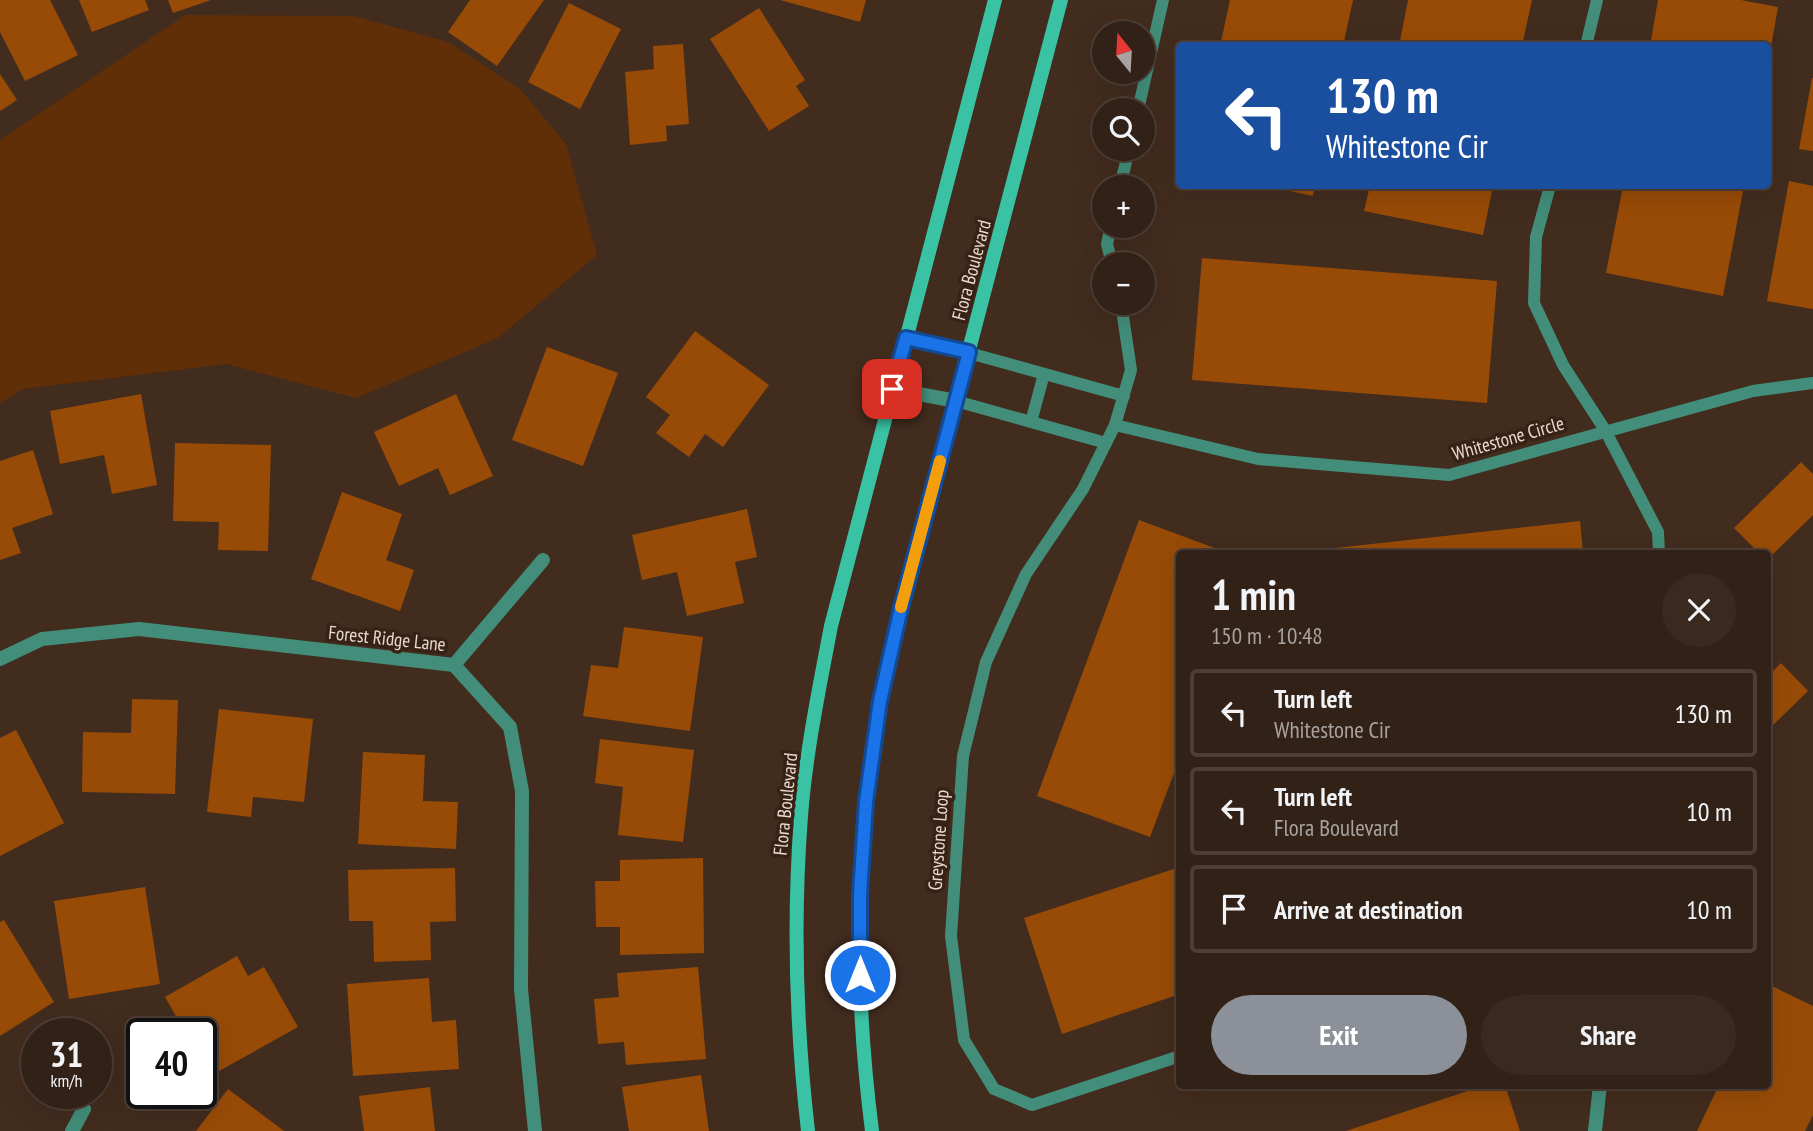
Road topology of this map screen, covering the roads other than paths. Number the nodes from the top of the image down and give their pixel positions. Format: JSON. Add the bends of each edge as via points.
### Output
{"nodes":[{"id":1,"x":995,"y":0,"type":"edge"},
{"id":2,"x":1061,"y":0,"type":"edge"},
{"id":3,"x":1163,"y":0,"type":"edge"},
{"id":4,"x":1597,"y":0,"type":"edge"},
{"id":5,"x":1587,"y":42,"type":"edge"},
{"id":6,"x":1141,"y":98,"type":"edge"},
{"id":7,"x":1549,"y":189,"type":"edge"},
{"id":8,"x":1123,"y":315,"type":"edge"},
{"id":9,"x":906,"y":338,"type":"junction"},
{"id":10,"x":969,"y":352,"type":"junction"},
{"id":11,"x":1044,"y":374,"type":"junction"},
{"id":12,"x":1813,"y":383,"type":"edge"},
{"id":13,"x":892,"y":389,"type":"junction"},
{"id":14,"x":1124,"y":396,"type":"junction"},
{"id":15,"x":956,"y":401,"type":"junction"},
{"id":16,"x":1031,"y":422,"type":"junction"},
{"id":17,"x":1115,"y":425,"type":"junction"},
{"id":18,"x":1605,"y":430,"type":"junction"},
{"id":19,"x":1106,"y":443,"type":"junction"},
{"id":20,"x":1659,"y":550,"type":"edge"},
{"id":21,"x":543,"y":560,"type":"dead end"},
{"id":22,"x":0,"y":659,"type":"edge"},
{"id":23,"x":454,"y":665,"type":"junction"},
{"id":24,"x":1176,"y":1057,"type":"edge"},
{"id":25,"x":1600,"y":1089,"type":"edge"},
{"id":26,"x":84,"y":1109,"type":"dead end"},
{"id":27,"x":72,"y":1131,"type":"edge"},
{"id":28,"x":535,"y":1131,"type":"edge"},
{"id":29,"x":808,"y":1131,"type":"edge"},
{"id":30,"x":872,"y":1131,"type":"edge"},
{"id":31,"x":1595,"y":1131,"type":"edge"}],
"edges":[{"from":1,"to":9,"type":"street","name":"Flora Boulevard"},
{"from":2,"to":10,"type":"street","name":"Flora Boulevard"},
{"from":3,"to":6,"type":"lane"},
{"from":4,"to":5,"type":"lane"},
{"from":7,"to":18,"type":"lane","via":[[1536,237],[1534,303],[1563,365]]},
{"from":8,"to":14,"type":"lane","via":[[1131,370]]},
{"from":9,"to":10,"type":"street"},
{"from":9,"to":13,"type":"street","name":"Flora Boulevard"},
{"from":10,"to":11,"type":"lane"},
{"from":10,"to":15,"type":"street","name":"Flora Boulevard"},
{"from":11,"to":14,"type":"lane"},
{"from":11,"to":16,"type":"lane"},
{"from":12,"to":18,"type":"lane","name":"Whitestone Circle","via":[[1753,391]]},
{"from":13,"to":15,"type":"street"},
{"from":13,"to":29,"type":"street","name":"Flora Boulevard","via":[[831,626],[801,814],[797,999]]},
{"from":14,"to":17,"type":"lane"},
{"from":15,"to":16,"type":"lane"},
{"from":15,"to":30,"type":"street","name":"Flora Boulevard","via":[[880,701],[866,802],[860,1002]]},
{"from":16,"to":19,"type":"lane"},
{"from":17,"to":18,"type":"lane","name":"Whitestone Circle","via":[[1258,459],[1449,475]]},
{"from":17,"to":19,"type":"lane","name":"Greystone Loop"},
{"from":18,"to":20,"type":"lane","via":[[1658,532]]},
{"from":19,"to":24,"type":"lane","name":"Greystone Loop","via":[[1083,489],[1026,574],[986,662],[963,756],[951,936],[964,1040],[995,1088],[1032,1105]]},
{"from":21,"to":23,"type":"street"},
{"from":22,"to":23,"type":"street","name":"Forest Ridge Lane","via":[[42,639],[139,629]]},
{"from":23,"to":28,"type":"street","name":"Forest Ridge Lane","via":[[510,727],[522,791],[521,989]]},
{"from":25,"to":31,"type":"street"},
{"from":26,"to":27,"type":"street"}]}
